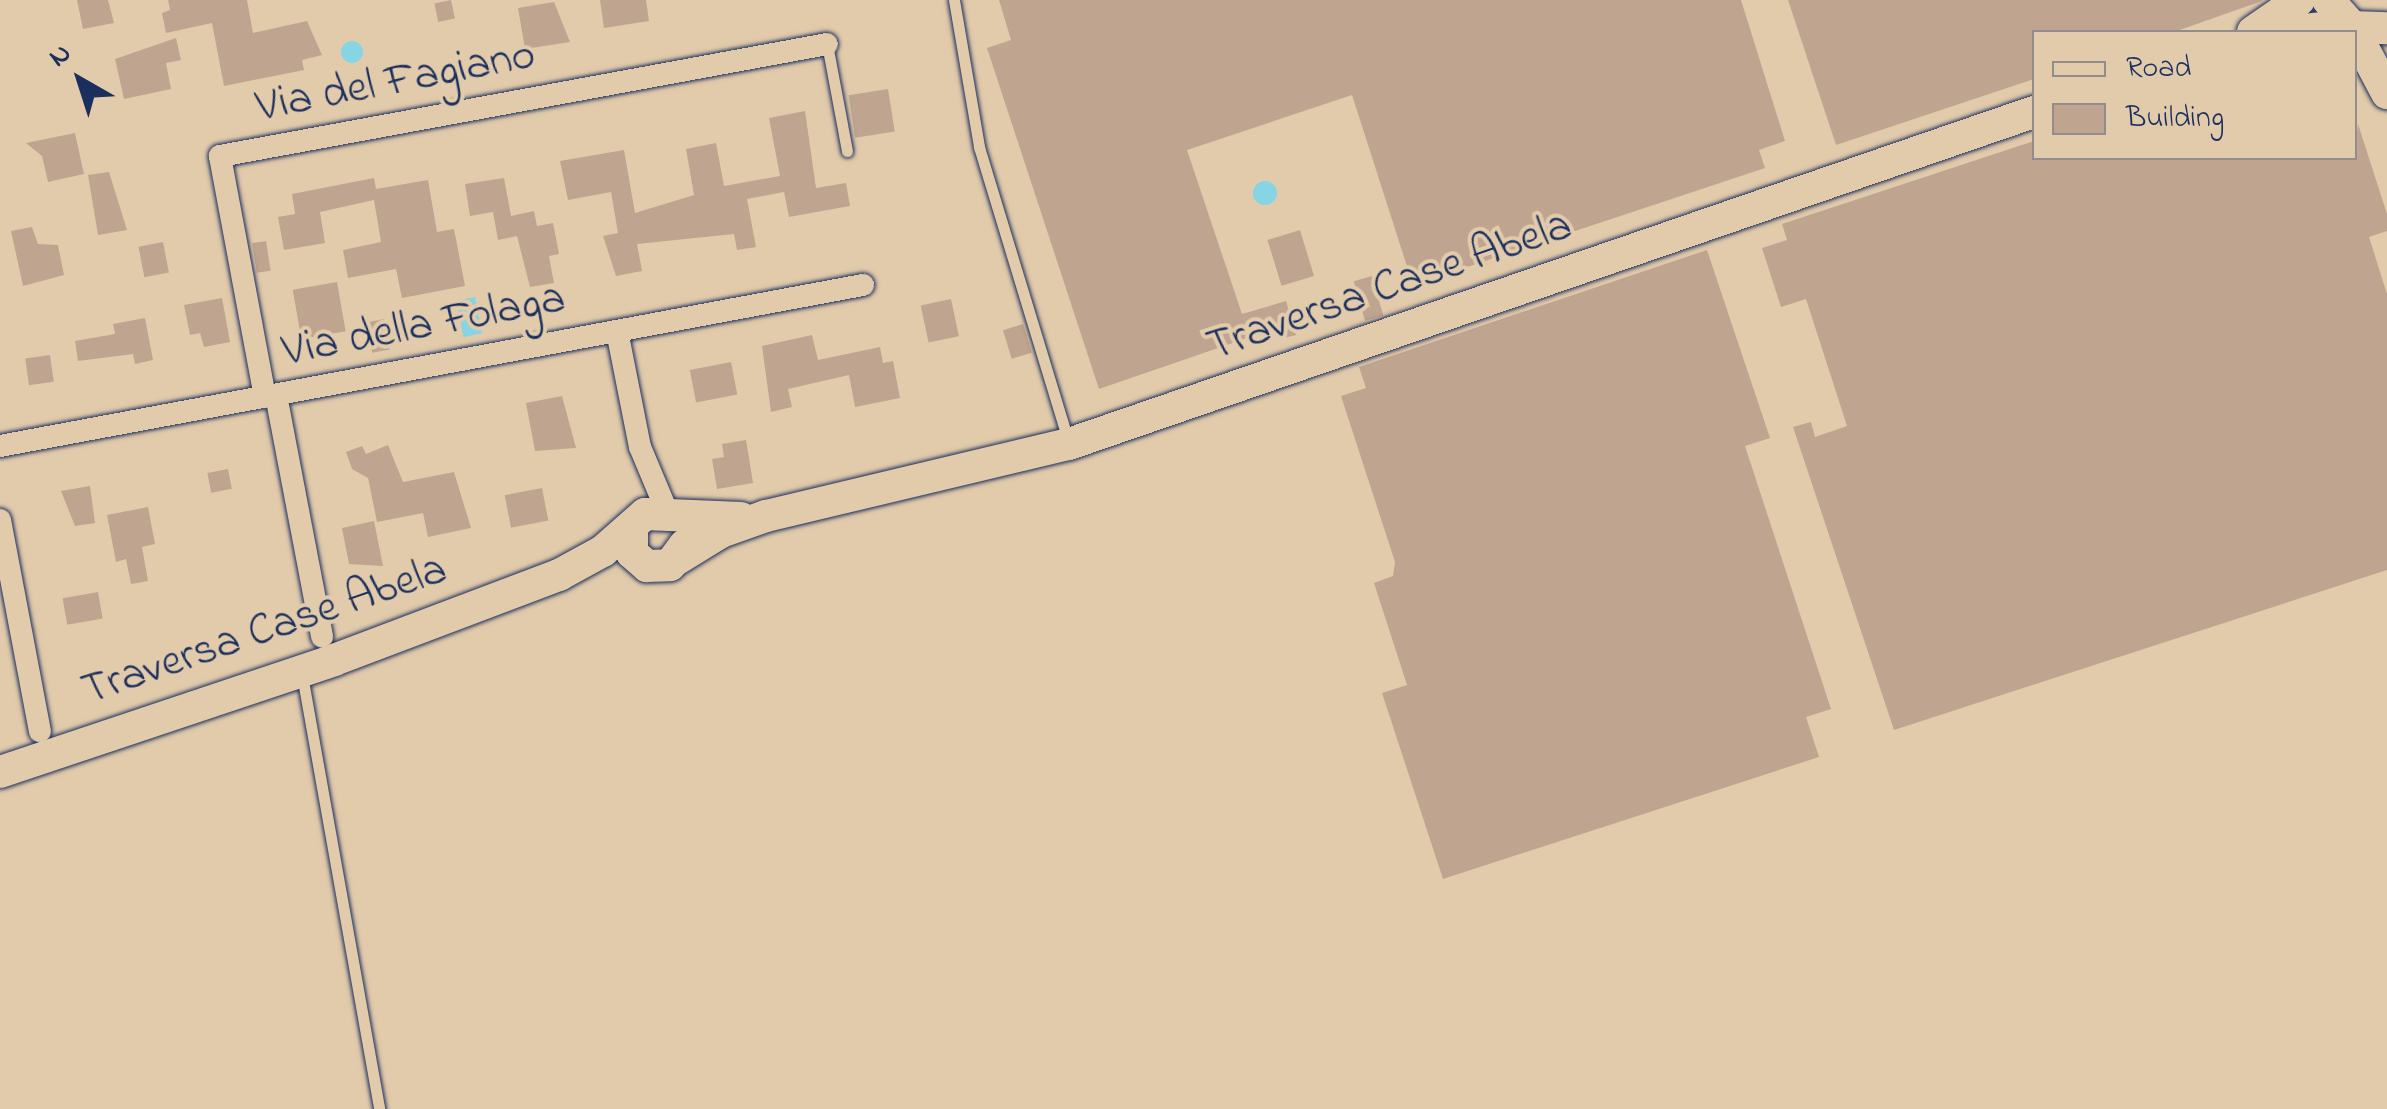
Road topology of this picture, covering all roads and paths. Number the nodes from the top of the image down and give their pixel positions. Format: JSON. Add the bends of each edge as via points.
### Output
{"nodes":[{"id":1,"x":954,"y":0,"type":"edge"},
{"id":2,"x":2300,"y":0,"type":"edge"},
{"id":3,"x":2343,"y":17,"type":"edge"},
{"id":4,"x":2387,"y":28,"type":"edge"},
{"id":5,"x":2256,"y":30,"type":"edge"},
{"id":6,"x":2293,"y":30,"type":"edge"},
{"id":7,"x":2357,"y":41,"type":"edge"},
{"id":8,"x":827,"y":44,"type":"joint"},
{"id":9,"x":2387,"y":93,"type":"edge"},
{"id":10,"x":2032,"y":113,"type":"edge"},
{"id":11,"x":846,"y":151,"type":"dead end"},
{"id":12,"x":863,"y":286,"type":"dead end"},
{"id":13,"x":617,"y":332,"type":"junction"},
{"id":14,"x":270,"y":396,"type":"junction"},
{"id":15,"x":1069,"y":444,"type":"junction"},
{"id":16,"x":0,"y":446,"type":"edge"},
{"id":17,"x":640,"y":447,"type":"junction"},
{"id":18,"x":671,"y":515,"type":"junction"},
{"id":19,"x":766,"y":516,"type":"junction"},
{"id":20,"x":0,"y":520,"type":"edge"},
{"id":21,"x":634,"y":523,"type":"junction"},
{"id":22,"x":661,"y":564,"type":"junction"},
{"id":23,"x":559,"y":575,"type":"junction"},
{"id":24,"x":322,"y":637,"type":"dead end"},
{"id":25,"x":301,"y":670,"type":"junction"},
{"id":26,"x":40,"y":732,"type":"dead end"},
{"id":27,"x":0,"y":772,"type":"edge"},
{"id":28,"x":379,"y":1109,"type":"edge"}],
"edges":[{"from":1,"to":15,"type":"lane","via":[[979,147]]},
{"from":2,"to":5,"type":"street"},
{"from":3,"to":4,"type":"street"},
{"from":3,"to":6,"type":"street"},
{"from":7,"to":9,"type":"street"},
{"from":8,"to":11,"type":"lane"},
{"from":8,"to":14,"type":"street","name":"Via del Fagiano","via":[[220,156]]},
{"from":10,"to":15,"type":"street","name":"Traversa Case Abela"},
{"from":12,"to":13,"type":"street","name":"Via della Folaga"},
{"from":13,"to":14,"type":"street","name":"Via della Folaga"},
{"from":13,"to":17,"type":"street"},
{"from":14,"to":16,"type":"street","name":"Via della Folaga"},
{"from":14,"to":24,"type":"street","name":"Via del Fagiano"},
{"from":15,"to":19,"type":"street","name":"Traversa Case Abela"},
{"from":17,"to":18,"type":"street"},
{"from":17,"to":21,"type":"street"},
{"from":18,"to":19,"type":"street"},
{"from":18,"to":21,"type":"street","via":[[651,512]]},
{"from":18,"to":22,"type":"street","via":[[685,539]]},
{"from":19,"to":22,"type":"street"},
{"from":20,"to":26,"type":"street"},
{"from":21,"to":22,"type":"street","via":[[632,554]]},
{"from":21,"to":23,"type":"street"},
{"from":22,"to":23,"type":"street"},
{"from":23,"to":25,"type":"street","name":"Traversa Case Abela"},
{"from":25,"to":27,"type":"street","name":"Traversa Case Abela"},
{"from":25,"to":28,"type":"lane"}]}
